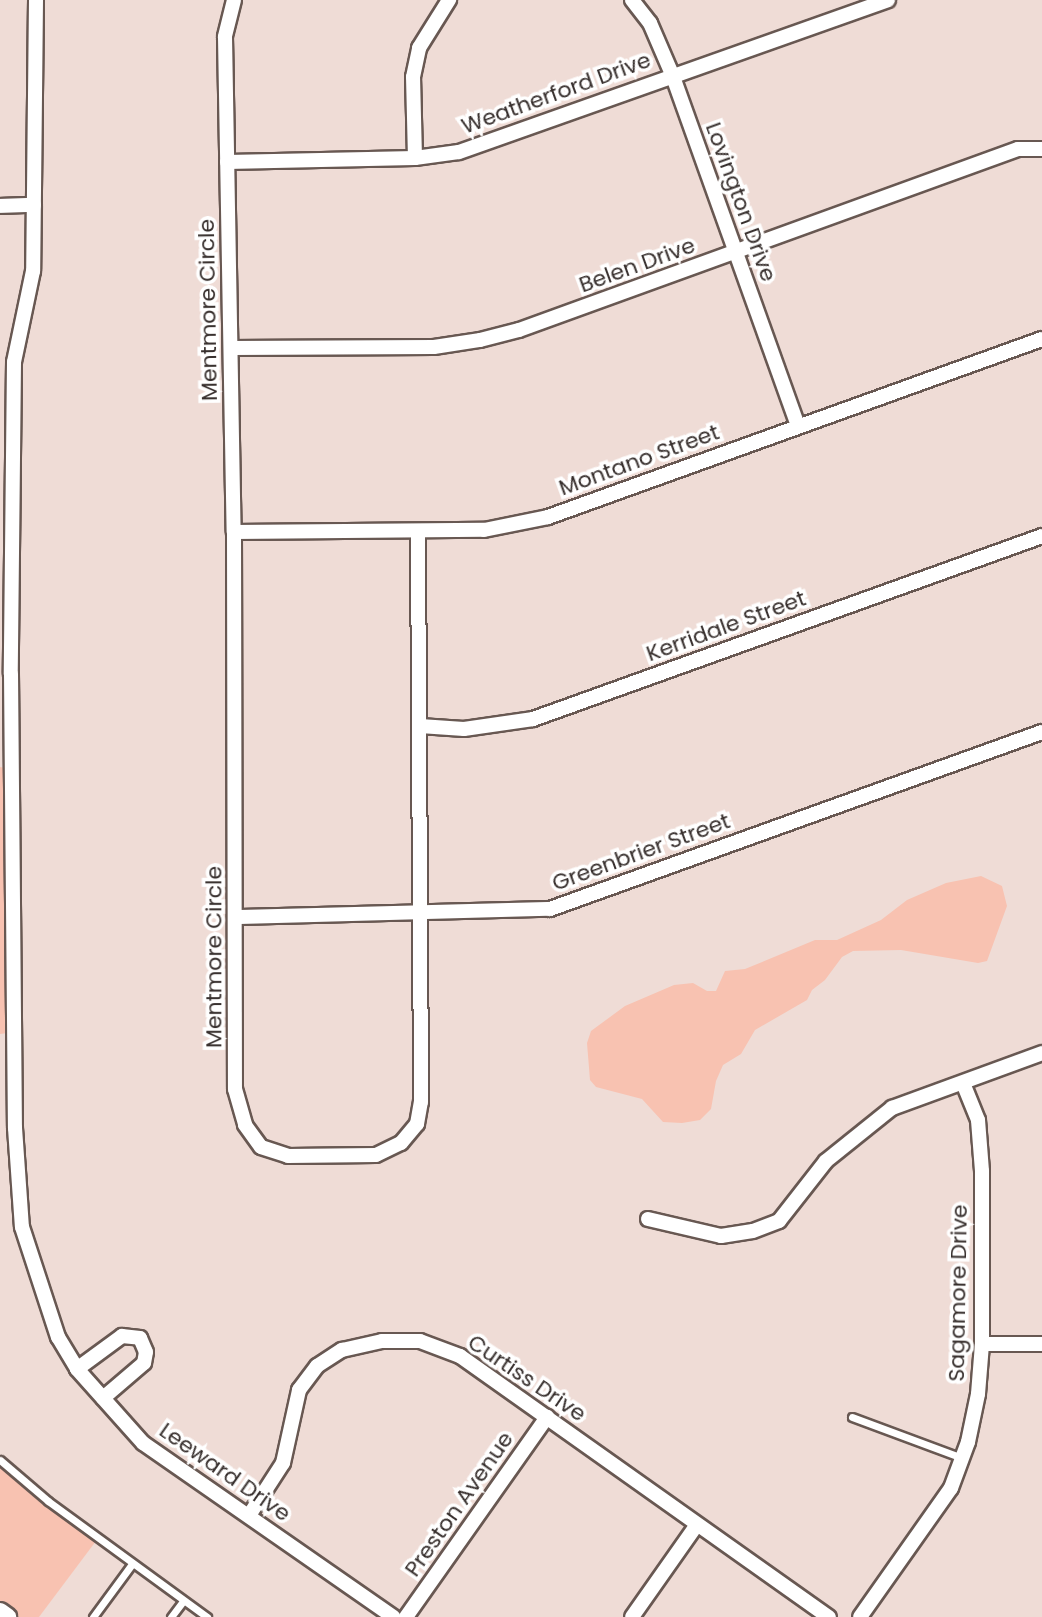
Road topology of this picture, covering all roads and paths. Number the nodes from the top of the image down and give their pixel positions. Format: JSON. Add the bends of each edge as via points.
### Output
{"nodes":[{"id":1,"x":36,"y":0,"type":"edge"},
{"id":2,"x":234,"y":0,"type":"edge"},
{"id":3,"x":449,"y":0,"type":"edge"},
{"id":4,"x":632,"y":0,"type":"edge"},
{"id":5,"x":888,"y":0,"type":"edge"},
{"id":6,"x":672,"y":74,"type":"junction"},
{"id":7,"x":1042,"y":149,"type":"edge"},
{"id":8,"x":415,"y":158,"type":"junction"},
{"id":9,"x":227,"y":162,"type":"junction"},
{"id":10,"x":34,"y":205,"type":"junction"},
{"id":11,"x":0,"y":206,"type":"edge"},
{"id":12,"x":736,"y":253,"type":"junction"},
{"id":13,"x":1042,"y":339,"type":"edge"},
{"id":14,"x":231,"y":348,"type":"junction"},
{"id":15,"x":798,"y":425,"type":"junction"},
{"id":16,"x":234,"y":532,"type":"junction"},
{"id":17,"x":418,"y":532,"type":"junction"},
{"id":18,"x":1042,"y":536,"type":"edge"},
{"id":19,"x":6,"y":674,"type":"edge"},
{"id":20,"x":420,"y":726,"type":"junction"},
{"id":21,"x":1042,"y":732,"type":"edge"},
{"id":22,"x":421,"y":913,"type":"junction"},
{"id":23,"x":237,"y":917,"type":"junction"},
{"id":24,"x":1042,"y":1053,"type":"edge"},
{"id":25,"x":964,"y":1085,"type":"junction"},
{"id":26,"x":648,"y":1219,"type":"dead end"},
{"id":27,"x":982,"y":1344,"type":"junction"},
{"id":28,"x":1042,"y":1344,"type":"edge"},
{"id":29,"x":77,"y":1369,"type":"junction"},
{"id":30,"x":103,"y":1398,"type":"junction"},
{"id":31,"x":547,"y":1417,"type":"junction"},
{"id":32,"x":852,"y":1417,"type":"dead end"},
{"id":33,"x":962,"y":1458,"type":"junction"},
{"id":34,"x":0,"y":1460,"type":"edge"},
{"id":35,"x":250,"y":1514,"type":"junction"},
{"id":36,"x":696,"y":1526,"type":"junction"},
{"id":37,"x":132,"y":1564,"type":"junction"},
{"id":38,"x":183,"y":1601,"type":"junction"},
{"id":39,"x":0,"y":1612,"type":"edge"},
{"id":40,"x":7,"y":1617,"type":"edge"},
{"id":41,"x":93,"y":1617,"type":"edge"},
{"id":42,"x":171,"y":1617,"type":"edge"},
{"id":43,"x":207,"y":1617,"type":"edge"},
{"id":44,"x":393,"y":1617,"type":"edge"},
{"id":45,"x":406,"y":1617,"type":"edge"},
{"id":46,"x":632,"y":1617,"type":"edge"},
{"id":47,"x":829,"y":1617,"type":"edge"},
{"id":48,"x":860,"y":1617,"type":"edge"}],
"edges":[{"from":1,"to":10,"type":"street","name":"Leeward Drive"},
{"from":2,"to":9,"type":"street","name":"Mentmore Circle","via":[[225,37]]},
{"from":3,"to":8,"type":"street","via":[[419,48],[413,77]]},
{"from":4,"to":6,"type":"street","name":"Lovington Drive","via":[[650,23]]},
{"from":5,"to":6,"type":"street","name":"Weatherford Drive"},
{"from":6,"to":8,"type":"street","name":"Weatherford Drive","via":[[459,152]]},
{"from":6,"to":12,"type":"street","name":"Lovington Drive"},
{"from":7,"to":12,"type":"street","name":"Belen Drive","via":[[1018,149]]},
{"from":8,"to":9,"type":"street","name":"Weatherford Drive"},
{"from":9,"to":14,"type":"street","name":"Mentmore Circle"},
{"from":10,"to":11,"type":"street"},
{"from":10,"to":19,"type":"street","name":"Leeward Drive","via":[[33,271],[14,362]]},
{"from":12,"to":14,"type":"street","name":"Belen Drive","via":[[480,340],[434,347]]},
{"from":12,"to":15,"type":"street","name":"Lovington Drive"},
{"from":13,"to":15,"type":"street","name":"Montano Street"},
{"from":14,"to":16,"type":"street","name":"Mentmore Circle"},
{"from":15,"to":17,"type":"street","name":"Montano Street","via":[[548,517],[484,530]]},
{"from":16,"to":17,"type":"street","name":"Montano Street"},
{"from":16,"to":23,"type":"street","name":"Mentmore Circle"},
{"from":17,"to":20,"type":"street","name":"Mentmore Circle"},
{"from":18,"to":20,"type":"street","name":"Kerridale Street","via":[[533,719],[464,729]]},
{"from":19,"to":29,"type":"street","name":"Leeward Drive","via":[[15,1128],[22,1227],[43,1299]]},
{"from":20,"to":22,"type":"street","name":"Mentmore Circle"},
{"from":21,"to":22,"type":"street","name":"Greenbrier Street","via":[[550,909]]},
{"from":22,"to":23,"type":"street","name":"Greenbrier Street"},
{"from":22,"to":23,"type":"street","name":"Mentmore Circle","via":[[417,1124],[401,1143],[376,1155],[288,1156],[261,1147],[245,1125],[235,1089]]},
{"from":24,"to":25,"type":"street"},
{"from":25,"to":26,"type":"street","via":[[892,1108],[826,1161],[779,1221],[721,1236]]},
{"from":25,"to":27,"type":"street","name":"Sagamore Drive","via":[[978,1120],[982,1171]]},
{"from":27,"to":28,"type":"street"},
{"from":27,"to":33,"type":"street","name":"Sagamore Drive","via":[[978,1394]]},
{"from":29,"to":30,"type":"street","name":"Leeward Drive"},
{"from":29,"to":30,"type":"street","via":[[122,1336],[140,1338],[144,1363]]},
{"from":30,"to":35,"type":"street","name":"Leeward Drive","via":[[143,1443]]},
{"from":31,"to":35,"type":"street","name":"Curtiss Drive","via":[[460,1356],[420,1341],[382,1341],[342,1350],[317,1366],[299,1390],[283,1463]]},
{"from":31,"to":36,"type":"street","name":"Curtiss Drive"},
{"from":31,"to":45,"type":"street","name":"Preston Avenue"},
{"from":32,"to":33,"type":"lane"},
{"from":33,"to":48,"type":"street","name":"Sagamore Drive","via":[[951,1488]]},
{"from":34,"to":37,"type":"lane"},
{"from":35,"to":44,"type":"street","name":"Leeward Drive"},
{"from":36,"to":46,"type":"street"},
{"from":36,"to":47,"type":"street","name":"Curtiss Drive"},
{"from":37,"to":38,"type":"lane"},
{"from":37,"to":41,"type":"lane"},
{"from":38,"to":42,"type":"lane"},
{"from":38,"to":43,"type":"lane"},
{"from":39,"to":40,"type":"street"}]}
